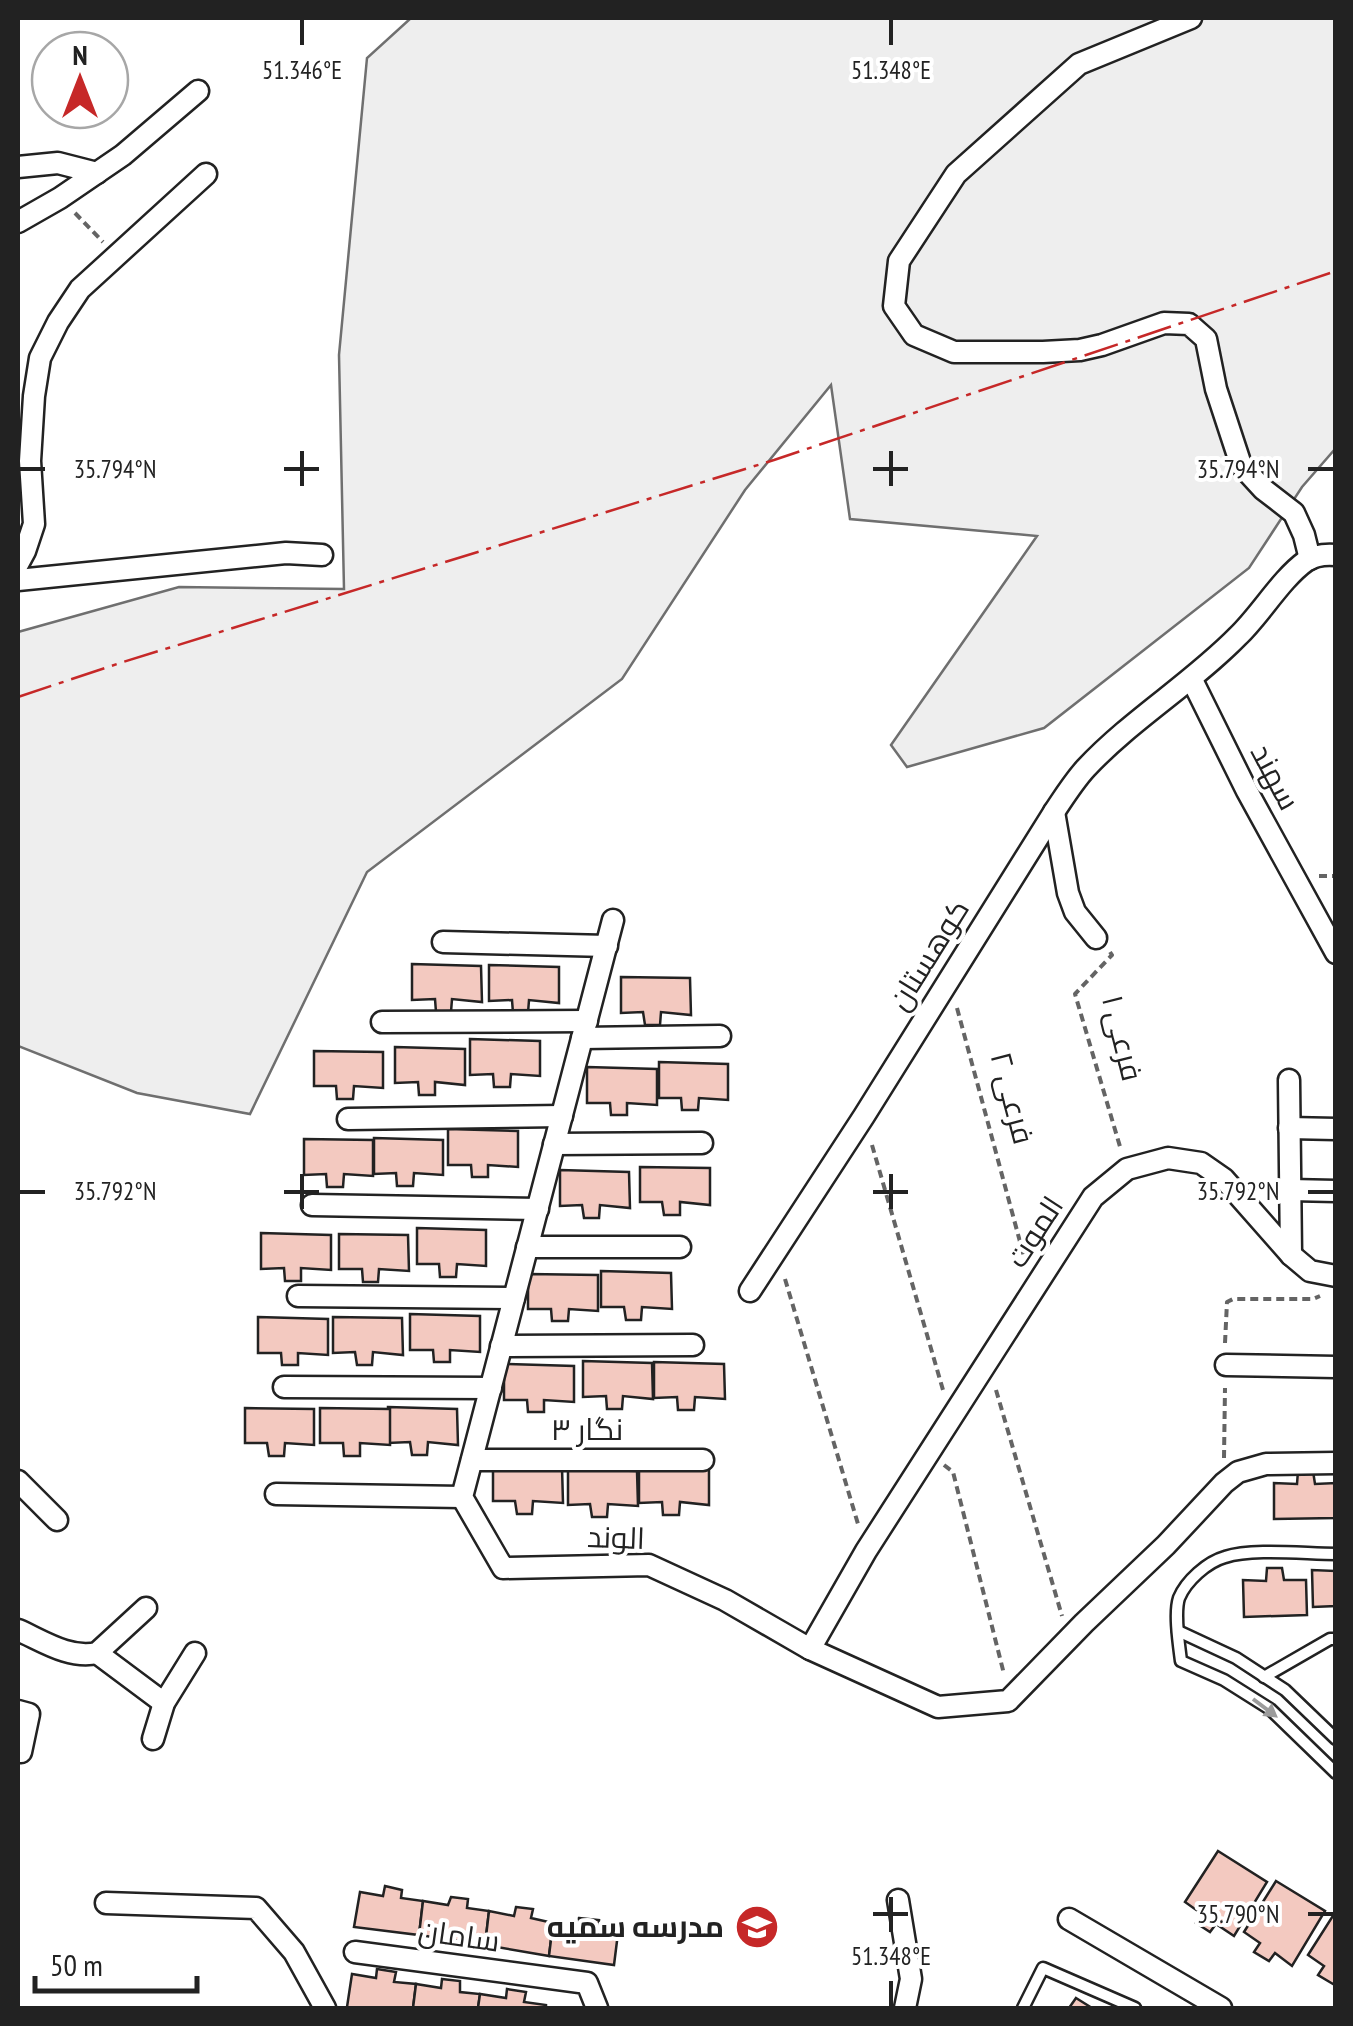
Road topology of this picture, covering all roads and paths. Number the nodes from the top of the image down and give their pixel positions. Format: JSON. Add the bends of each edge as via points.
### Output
{"nodes":[{"id":1,"x":1192,"y":18,"type":"edge"},
{"id":2,"x":198,"y":91,"type":"dead end"},
{"id":3,"x":18,"y":167,"type":"edge"},
{"id":4,"x":97,"y":173,"type":"junction"},
{"id":5,"x":206,"y":174,"type":"dead end"},
{"id":6,"x":60,"y":198,"type":"junction"},
{"id":7,"x":18,"y":222,"type":"edge"},
{"id":8,"x":116,"y":256,"type":"junction"},
{"id":9,"x":322,"y":554,"type":"dead end"},
{"id":10,"x":1336,"y":554,"type":"edge"},
{"id":11,"x":1310,"y":558,"type":"junction"},
{"id":12,"x":18,"y":564,"type":"edge"},
{"id":13,"x":18,"y":580,"type":"edge"},
{"id":14,"x":1192,"y":680,"type":"junction"},
{"id":15,"x":1054,"y":812,"type":"junction"},
{"id":16,"x":613,"y":920,"type":"dead end"},
{"id":17,"x":1096,"y":938,"type":"joint"},
{"id":18,"x":444,"y":942,"type":"dead end"},
{"id":19,"x":606,"y":946,"type":"junction"},
{"id":20,"x":1336,"y":953,"type":"edge"},
{"id":21,"x":950,"y":979,"type":"junction"},
{"id":22,"x":382,"y":1022,"type":"dead end"},
{"id":23,"x":584,"y":1029,"type":"junction"},
{"id":24,"x":720,"y":1036,"type":"dead end"},
{"id":25,"x":1289,"y":1080,"type":"dead end"},
{"id":26,"x":562,"y":1116,"type":"junction"},
{"id":27,"x":864,"y":1116,"type":"junction"},
{"id":28,"x":348,"y":1119,"type":"dead end"},
{"id":29,"x":1290,"y":1128,"type":"junction"},
{"id":30,"x":1336,"y":1129,"type":"edge"},
{"id":31,"x":702,"y":1143,"type":"dead end"},
{"id":32,"x":554,"y":1144,"type":"junction"},
{"id":33,"x":1127,"y":1169,"type":"junction"},
{"id":34,"x":1290,"y":1190,"type":"junction"},
{"id":35,"x":1336,"y":1190,"type":"edge"},
{"id":36,"x":312,"y":1204,"type":"dead end"},
{"id":37,"x":538,"y":1208,"type":"junction"},
{"id":38,"x":527,"y":1247,"type":"junction"},
{"id":39,"x":680,"y":1247,"type":"dead end"},
{"id":40,"x":776,"y":1250,"type":"junction"},
{"id":41,"x":1291,"y":1255,"type":"junction"},
{"id":42,"x":1336,"y":1276,"type":"edge"},
{"id":43,"x":750,"y":1290,"type":"dead end"},
{"id":44,"x":1033,"y":1290,"type":"junction"},
{"id":45,"x":298,"y":1296,"type":"dead end"},
{"id":46,"x":514,"y":1298,"type":"junction"},
{"id":47,"x":693,"y":1345,"type":"dead end"},
{"id":48,"x":502,"y":1346,"type":"junction"},
{"id":49,"x":987,"y":1362,"type":"junction"},
{"id":50,"x":1226,"y":1366,"type":"dead end"},
{"id":51,"x":1336,"y":1368,"type":"edge"},
{"id":52,"x":284,"y":1387,"type":"dead end"},
{"id":53,"x":490,"y":1388,"type":"junction"},
{"id":54,"x":951,"y":1418,"type":"junction"},
{"id":55,"x":929,"y":1452,"type":"junction"},
{"id":56,"x":472,"y":1460,"type":"junction"},
{"id":57,"x":703,"y":1460,"type":"dead end"},
{"id":58,"x":1336,"y":1463,"type":"edge"},
{"id":59,"x":18,"y":1481,"type":"edge"},
{"id":60,"x":276,"y":1494,"type":"dead end"},
{"id":61,"x":462,"y":1497,"type":"junction"},
{"id":62,"x":58,"y":1520,"type":"dead end"},
{"id":63,"x":866,"y":1552,"type":"junction"},
{"id":64,"x":1336,"y":1554,"type":"edge"},
{"id":65,"x":146,"y":1608,"type":"dead end"},
{"id":66,"x":18,"y":1630,"type":"edge"},
{"id":67,"x":1178,"y":1631,"type":"junction"},
{"id":68,"x":1069,"y":1639,"type":"junction"},
{"id":69,"x":1336,"y":1639,"type":"edge"},
{"id":70,"x":810,"y":1649,"type":"junction"},
{"id":71,"x":97,"y":1654,"type":"junction"},
{"id":72,"x":195,"y":1654,"type":"dead end"},
{"id":73,"x":1264,"y":1676,"type":"junction"},
{"id":74,"x":1011,"y":1699,"type":"junction"},
{"id":75,"x":164,"y":1702,"type":"junction"},
{"id":76,"x":18,"y":1711,"type":"edge"},
{"id":77,"x":1336,"y":1738,"type":"edge"},
{"id":78,"x":154,"y":1740,"type":"dead end"},
{"id":79,"x":21,"y":1752,"type":"dead end"},
{"id":80,"x":1336,"y":1773,"type":"edge"},
{"id":81,"x":898,"y":1900,"type":"dead end"},
{"id":82,"x":106,"y":1904,"type":"dead end"},
{"id":83,"x":1069,"y":1919,"type":"dead end"},
{"id":84,"x":356,"y":1952,"type":"dead end"},
{"id":85,"x":320,"y":2005,"type":"edge"},
{"id":86,"x":597,"y":2008,"type":"edge"},
{"id":87,"x":904,"y":2008,"type":"edge"},
{"id":88,"x":1023,"y":2008,"type":"edge"},
{"id":89,"x":1135,"y":2008,"type":"edge"},
{"id":90,"x":1222,"y":2008,"type":"edge"}],
"edges":[{"from":1,"to":11,"type":"street","via":[[1079,64],[956,174],[898,261],[894,306],[914,335],[954,352],[1080,350],[1164,322],[1189,324],[1206,338],[1241,465],[1294,514]]},
{"from":2,"to":4,"type":"street"},
{"from":3,"to":4,"type":"street","via":[[58,163]]},
{"from":4,"to":6,"type":"street"},
{"from":5,"to":8,"type":"street"},
{"from":6,"to":7,"type":"street"},
{"from":6,"to":8,"type":"path"},
{"from":8,"to":12,"type":"street","via":[[80,289],[40,358],[30,461],[34,524]]},
{"from":9,"to":13,"type":"street"},
{"from":10,"to":11,"type":"street"},
{"from":11,"to":14,"type":"street","name":"کوهستان"},
{"from":14,"to":15,"type":"street","name":"کوهستان","via":[[1085,769]]},
{"from":14,"to":20,"type":"street","name":"سهند"},
{"from":15,"to":17,"type":"street","via":[[1068,893]]},
{"from":15,"to":21,"type":"street","name":"کوهستان"},
{"from":16,"to":19,"type":"street"},
{"from":17,"to":33,"type":"path","name":"فرعی ۱","via":[[1112,954],[1075,994]]},
{"from":18,"to":19,"type":"street"},
{"from":19,"to":23,"type":"street"},
{"from":21,"to":27,"type":"street","name":"کوهستان"},
{"from":21,"to":44,"type":"path","name":"فرعی ۲"},
{"from":22,"to":23,"type":"street"},
{"from":23,"to":24,"type":"street"},
{"from":23,"to":26,"type":"street"},
{"from":25,"to":29,"type":"street"},
{"from":26,"to":28,"type":"street"},
{"from":26,"to":32,"type":"street"},
{"from":27,"to":40,"type":"street","name":"کوهستان"},
{"from":27,"to":54,"type":"path"},
{"from":29,"to":30,"type":"street"},
{"from":29,"to":34,"type":"street"},
{"from":31,"to":32,"type":"street"},
{"from":32,"to":37,"type":"street"},
{"from":33,"to":41,"type":"street","via":[[1168,1158],[1201,1164],[1224,1179]]},
{"from":33,"to":44,"type":"street","name":"الموت","via":[[1093,1197]]},
{"from":34,"to":35,"type":"street"},
{"from":34,"to":41,"type":"street"},
{"from":36,"to":37,"type":"street"},
{"from":37,"to":38,"type":"street"},
{"from":38,"to":39,"type":"street"},
{"from":38,"to":46,"type":"street"},
{"from":40,"to":43,"type":"street","name":"کوهستان"},
{"from":40,"to":63,"type":"path"},
{"from":41,"to":42,"type":"street","via":[[1310,1271]]},
{"from":44,"to":49,"type":"street","name":"الموت"},
{"from":45,"to":46,"type":"street"},
{"from":46,"to":48,"type":"street"},
{"from":47,"to":48,"type":"street"},
{"from":48,"to":53,"type":"street"},
{"from":49,"to":54,"type":"street","name":"الموت"},
{"from":49,"to":68,"type":"path"},
{"from":50,"to":51,"type":"street"},
{"from":52,"to":53,"type":"street"},
{"from":53,"to":56,"type":"street"},
{"from":54,"to":55,"type":"street","name":"الموت"},
{"from":55,"to":63,"type":"street","name":"الموت"},
{"from":55,"to":74,"type":"path","via":[[953,1472]]},
{"from":56,"to":57,"type":"street","name":"نگار ۳"},
{"from":56,"to":61,"type":"street"},
{"from":58,"to":68,"type":"street","via":[[1266,1464],[1238,1472]]},
{"from":59,"to":62,"type":"street"},
{"from":60,"to":61,"type":"street"},
{"from":61,"to":70,"type":"street","name":"الوند","via":[[503,1568],[649,1565]]},
{"from":63,"to":70,"type":"street","name":"الموت"},
{"from":64,"to":67,"type":"lane","via":[[1224,1557],[1197,1573],[1178,1599]]},
{"from":65,"to":71,"type":"street"},
{"from":66,"to":71,"type":"street","via":[[74,1655]]},
{"from":67,"to":73,"type":"lane"},
{"from":67,"to":80,"type":"lane","one_way":true,"via":[[1181,1661],[1270,1710]]},
{"from":68,"to":74,"type":"street"},
{"from":69,"to":73,"type":"lane"},
{"from":70,"to":74,"type":"street","name":"الوند","via":[[938,1707]]},
{"from":71,"to":75,"type":"street"},
{"from":72,"to":75,"type":"street"},
{"from":73,"to":77,"type":"lane"},
{"from":75,"to":78,"type":"street"},
{"from":76,"to":79,"type":"street","via":[[30,1714]]},
{"from":81,"to":87,"type":"street","via":[[911,1979]]},
{"from":82,"to":85,"type":"street","via":[[256,1908],[294,1952]]},
{"from":83,"to":90,"type":"street"},
{"from":84,"to":86,"type":"street","name":"سامان","via":[[587,1983]]},
{"from":88,"to":89,"type":"lane","via":[[1044,1968]]}]}
